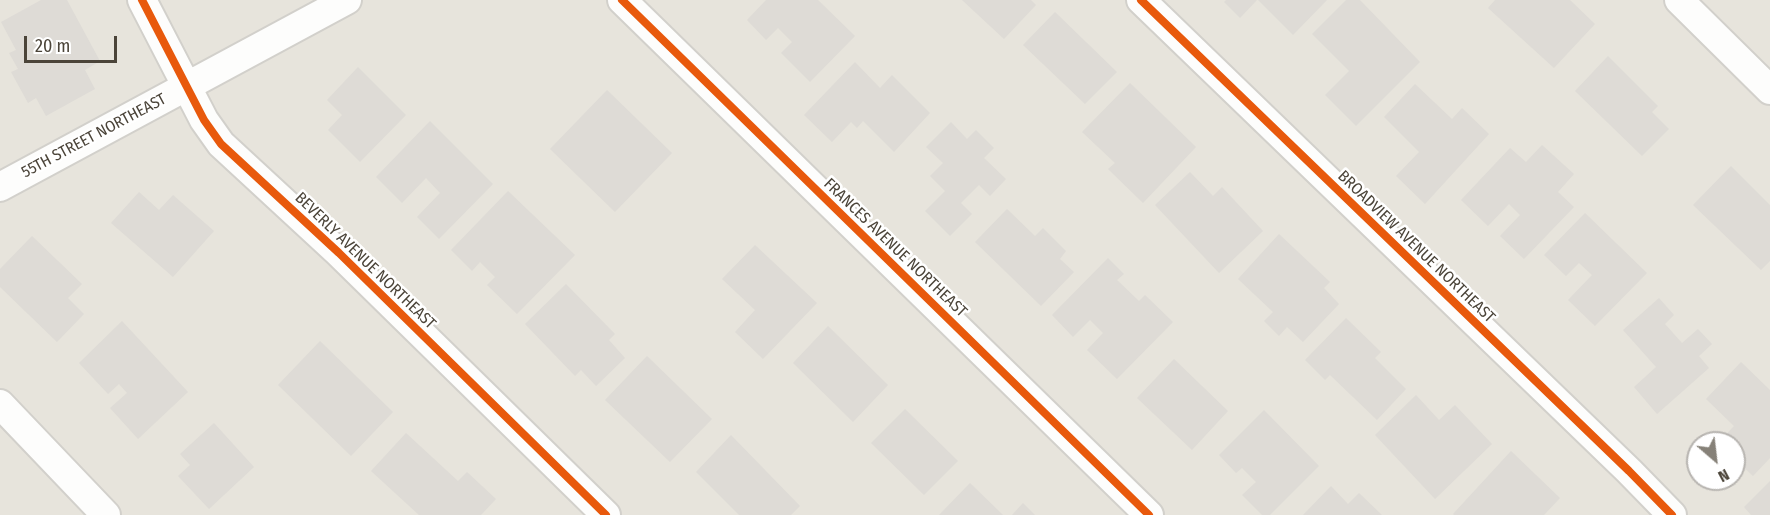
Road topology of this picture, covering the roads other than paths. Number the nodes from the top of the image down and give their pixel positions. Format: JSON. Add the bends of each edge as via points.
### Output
{"nodes":[{"id":1,"x":142,"y":0,"type":"edge"},
{"id":2,"x":347,"y":0,"type":"edge"},
{"id":3,"x":622,"y":0,"type":"edge"},
{"id":4,"x":1141,"y":0,"type":"edge"},
{"id":5,"x":1679,"y":0,"type":"edge"},
{"id":6,"x":188,"y":86,"type":"junction"},
{"id":7,"x":1770,"y":90,"type":"edge"},
{"id":8,"x":0,"y":187,"type":"edge"},
{"id":9,"x":0,"y":404,"type":"edge"},
{"id":10,"x":106,"y":515,"type":"edge"},
{"id":11,"x":606,"y":515,"type":"edge"},
{"id":12,"x":1149,"y":515,"type":"edge"},
{"id":13,"x":1672,"y":515,"type":"edge"}],
"edges":[{"from":1,"to":6,"type":"street","name":"BEVERLY AVENUE NORTHEAST"},
{"from":2,"to":6,"type":"street","name":"55TH STREET NORTHEAST"},
{"from":3,"to":12,"type":"street","name":"FRANCES AVENUE NORTHEAST"},
{"from":4,"to":13,"type":"street","name":"BROADVIEW AVENUE NORTHEAST"},
{"from":5,"to":7,"type":"street"},
{"from":6,"to":8,"type":"street","name":"55TH STREET NORTHEAST"},
{"from":6,"to":11,"type":"street","name":"BEVERLY AVENUE NORTHEAST","via":[[221,144],[339,253]]},
{"from":9,"to":10,"type":"street"}]}
